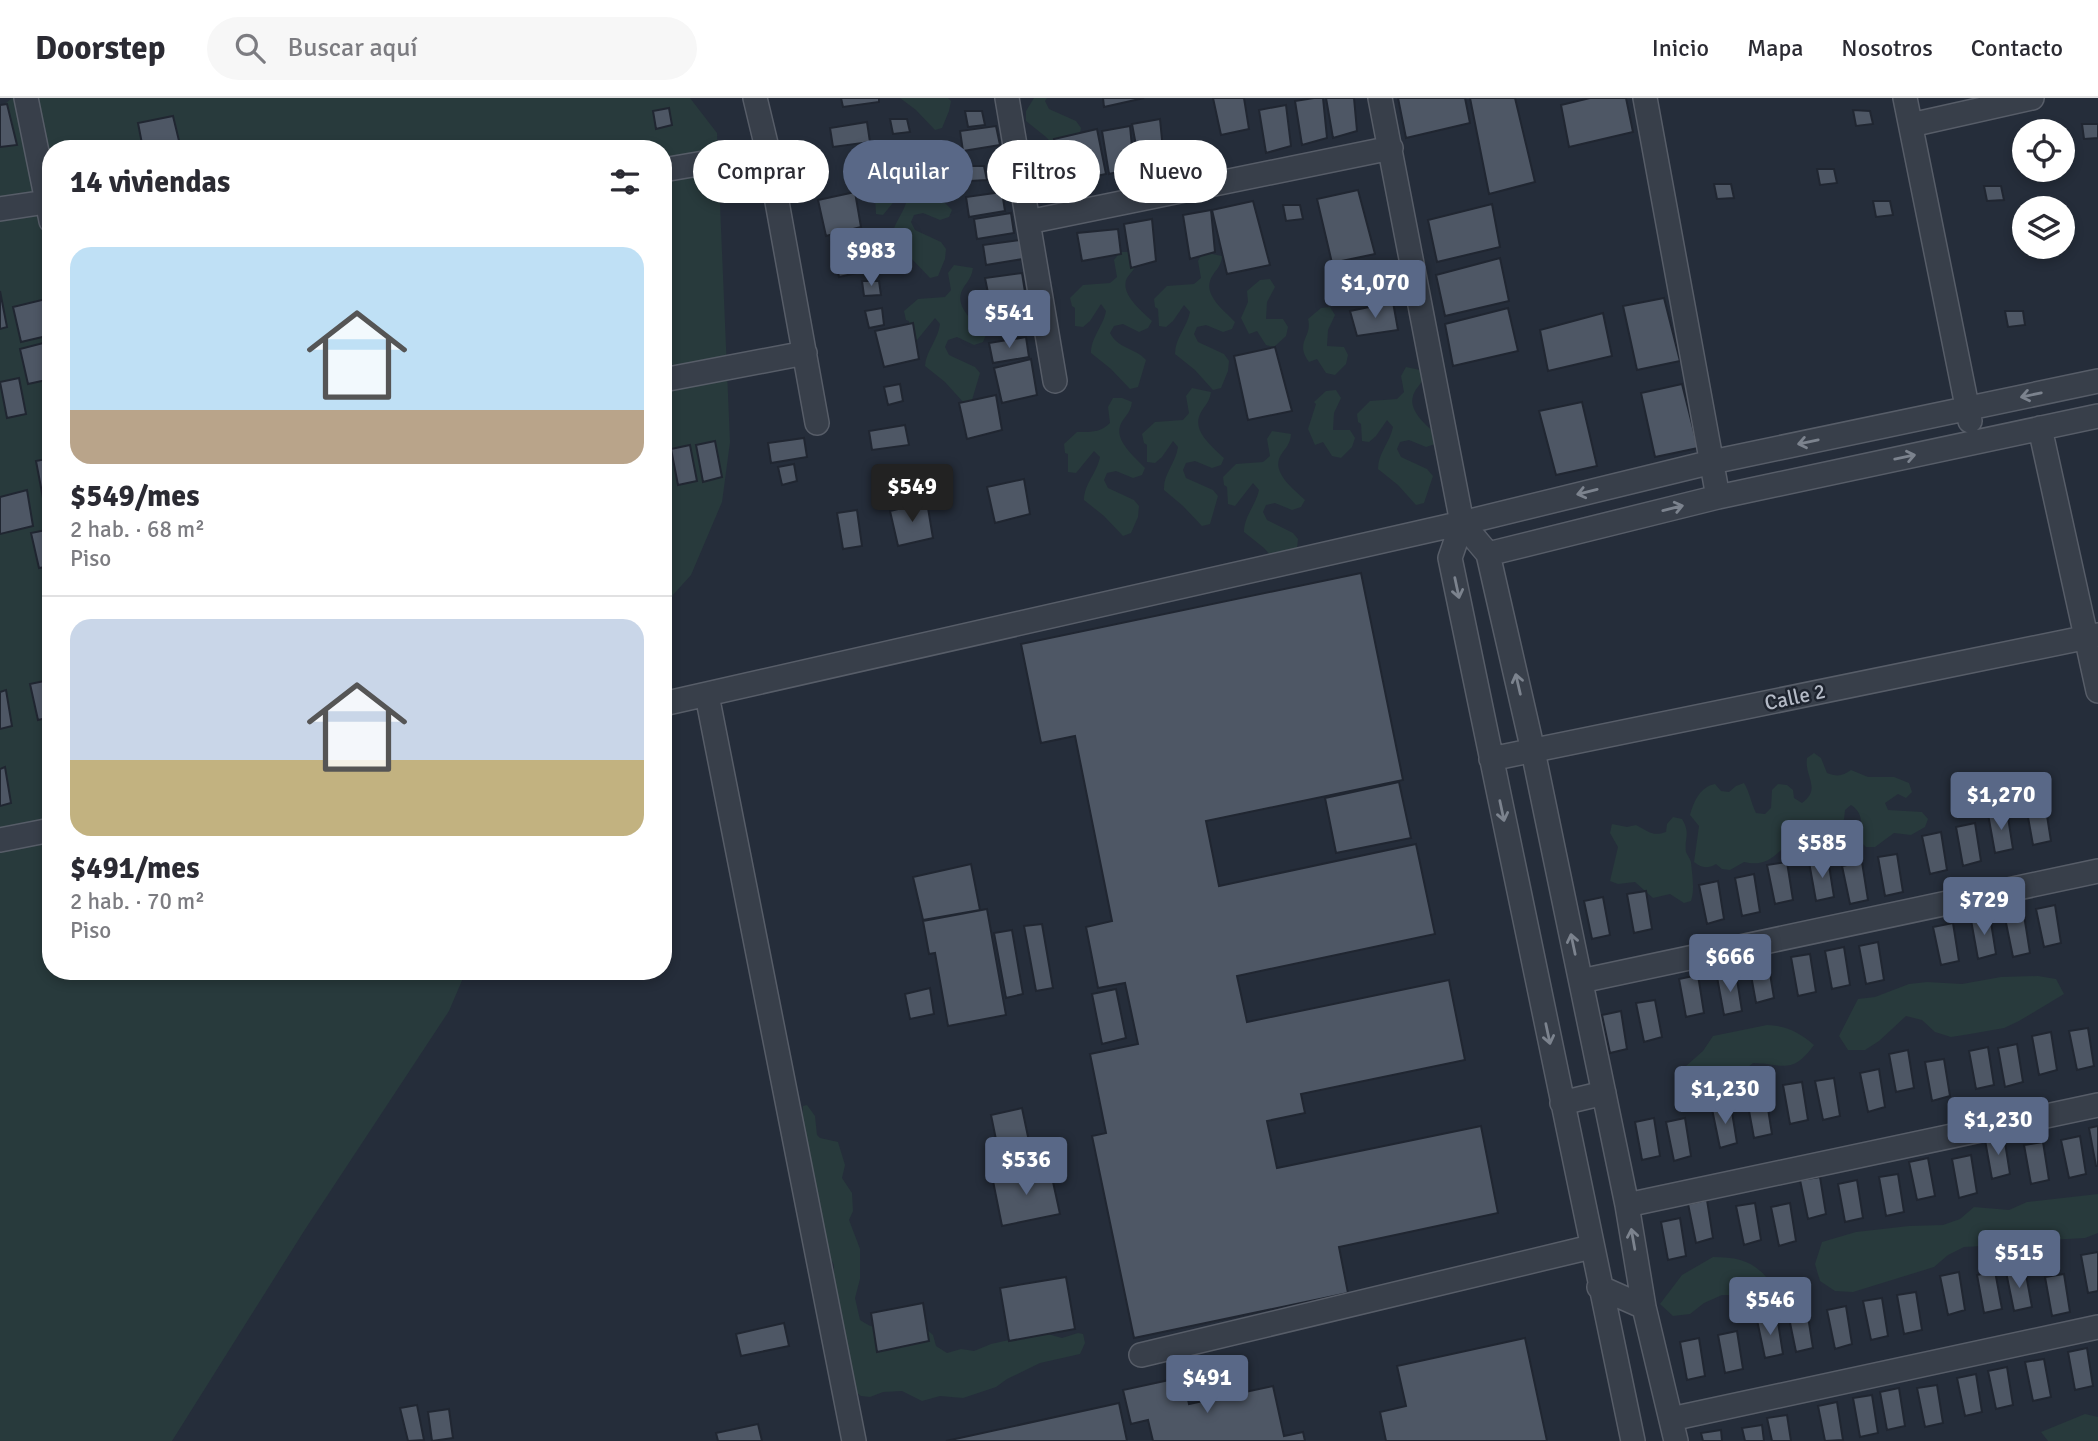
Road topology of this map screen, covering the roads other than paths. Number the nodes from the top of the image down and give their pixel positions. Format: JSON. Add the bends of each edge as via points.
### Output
{"nodes":[{"id":1,"x":26,"y":98,"type":"edge"},
{"id":2,"x":755,"y":98,"type":"edge"},
{"id":3,"x":1007,"y":98,"type":"edge"},
{"id":4,"x":1380,"y":98,"type":"edge"},
{"id":5,"x":1645,"y":98,"type":"edge"},
{"id":6,"x":1905,"y":98,"type":"edge"},
{"id":7,"x":2032,"y":98,"type":"edge"},
{"id":8,"x":1911,"y":125,"type":"junction"},
{"id":9,"x":765,"y":140,"type":"edge"},
{"id":10,"x":1391,"y":148,"type":"junction"},
{"id":11,"x":693,"y":165,"type":"edge"},
{"id":12,"x":672,"y":168,"type":"edge"},
{"id":13,"x":42,"y":180,"type":"edge"},
{"id":14,"x":777,"y":203,"type":"edge"},
{"id":15,"x":0,"y":209,"type":"edge"},
{"id":16,"x":42,"y":211,"type":"edge"},
{"id":17,"x":1028,"y":222,"type":"junction"},
{"id":18,"x":805,"y":354,"type":"junction"},
{"id":19,"x":672,"y":378,"type":"edge"},
{"id":20,"x":1055,"y":381,"type":"dead end"},
{"id":21,"x":2098,"y":381,"type":"edge"},
{"id":22,"x":1968,"y":409,"type":"junction"},
{"id":23,"x":2098,"y":416,"type":"edge"},
{"id":24,"x":817,"y":423,"type":"dead end"},
{"id":25,"x":2040,"y":428,"type":"junction"},
{"id":26,"x":1975,"y":442,"type":"junction"},
{"id":27,"x":1712,"y":462,"type":"junction"},
{"id":28,"x":1718,"y":497,"type":"junction"},
{"id":29,"x":1462,"y":523,"type":"junction"},
{"id":30,"x":1488,"y":554,"type":"junction"},
{"id":31,"x":2092,"y":636,"type":"edge"},
{"id":32,"x":2098,"y":691,"type":"edge"},
{"id":33,"x":707,"y":695,"type":"junction"},
{"id":34,"x":672,"y":702,"type":"edge"},
{"id":35,"x":1533,"y":751,"type":"junction"},
{"id":36,"x":1492,"y":759,"type":"junction"},
{"id":37,"x":42,"y":832,"type":"edge"},
{"id":38,"x":0,"y":840,"type":"edge"},
{"id":39,"x":2098,"y":871,"type":"edge"},
{"id":40,"x":1581,"y":981,"type":"junction"},
{"id":41,"x":1604,"y":1093,"type":"junction"},
{"id":42,"x":1562,"y":1103,"type":"junction"},
{"id":43,"x":2098,"y":1105,"type":"edge"},
{"id":44,"x":1627,"y":1205,"type":"junction"},
{"id":45,"x":1591,"y":1247,"type":"junction"},
{"id":46,"x":1600,"y":1287,"type":"junction"},
{"id":47,"x":1644,"y":1307,"type":"junction"},
{"id":48,"x":2098,"y":1327,"type":"edge"},
{"id":49,"x":1141,"y":1355,"type":"dead end"},
{"id":50,"x":1673,"y":1430,"type":"edge"},
{"id":51,"x":854,"y":1441,"type":"edge"},
{"id":52,"x":1633,"y":1441,"type":"edge"}],
"edges":[{"from":1,"to":13,"type":"street"},
{"from":2,"to":9,"type":"street"},
{"from":3,"to":17,"type":"street"},
{"from":4,"to":10,"type":"street"},
{"from":5,"to":27,"type":"street"},
{"from":6,"to":8,"type":"street"},
{"from":7,"to":8,"type":"street"},
{"from":8,"to":22,"type":"street"},
{"from":10,"to":17,"type":"street"},
{"from":10,"to":29,"type":"street"},
{"from":11,"to":12,"type":"street"},
{"from":14,"to":18,"type":"street"},
{"from":15,"to":16,"type":"street"},
{"from":17,"to":20,"type":"street"},
{"from":18,"to":19,"type":"street"},
{"from":18,"to":24,"type":"street"},
{"from":21,"to":22,"type":"street","one_way":true},
{"from":22,"to":26,"type":"street"},
{"from":22,"to":27,"type":"street","one_way":true},
{"from":23,"to":25,"type":"street"},
{"from":25,"to":26,"type":"street"},
{"from":25,"to":31,"type":"street"},
{"from":28,"to":26,"type":"street","one_way":true},
{"from":27,"to":28,"type":"street"},
{"from":27,"to":29,"type":"street","one_way":true},
{"from":30,"to":28,"type":"street","one_way":true},
{"from":29,"to":30,"type":"street"},
{"from":29,"to":33,"type":"street"},
{"from":29,"to":36,"type":"street","one_way":true,"via":[[1450,558]]},
{"from":35,"to":30,"type":"street","one_way":true},
{"from":31,"to":32,"type":"street"},
{"from":31,"to":35,"type":"street","name":"Calle 2"},
{"from":33,"to":34,"type":"street"},
{"from":33,"to":51,"type":"street"},
{"from":35,"to":36,"type":"street","name":"Calle 2"},
{"from":40,"to":35,"type":"street","one_way":true},
{"from":36,"to":42,"type":"street","one_way":true},
{"from":37,"to":38,"type":"street"},
{"from":39,"to":40,"type":"street"},
{"from":40,"to":41,"type":"street"},
{"from":41,"to":42,"type":"street"},
{"from":41,"to":44,"type":"street"},
{"from":42,"to":45,"type":"street"},
{"from":43,"to":44,"type":"street"},
{"from":47,"to":44,"type":"street","one_way":true},
{"from":45,"to":46,"type":"street"},
{"from":45,"to":49,"type":"street"},
{"from":46,"to":47,"type":"street"},
{"from":46,"to":52,"type":"street"},
{"from":47,"to":50,"type":"street"},
{"from":48,"to":50,"type":"street"}]}
